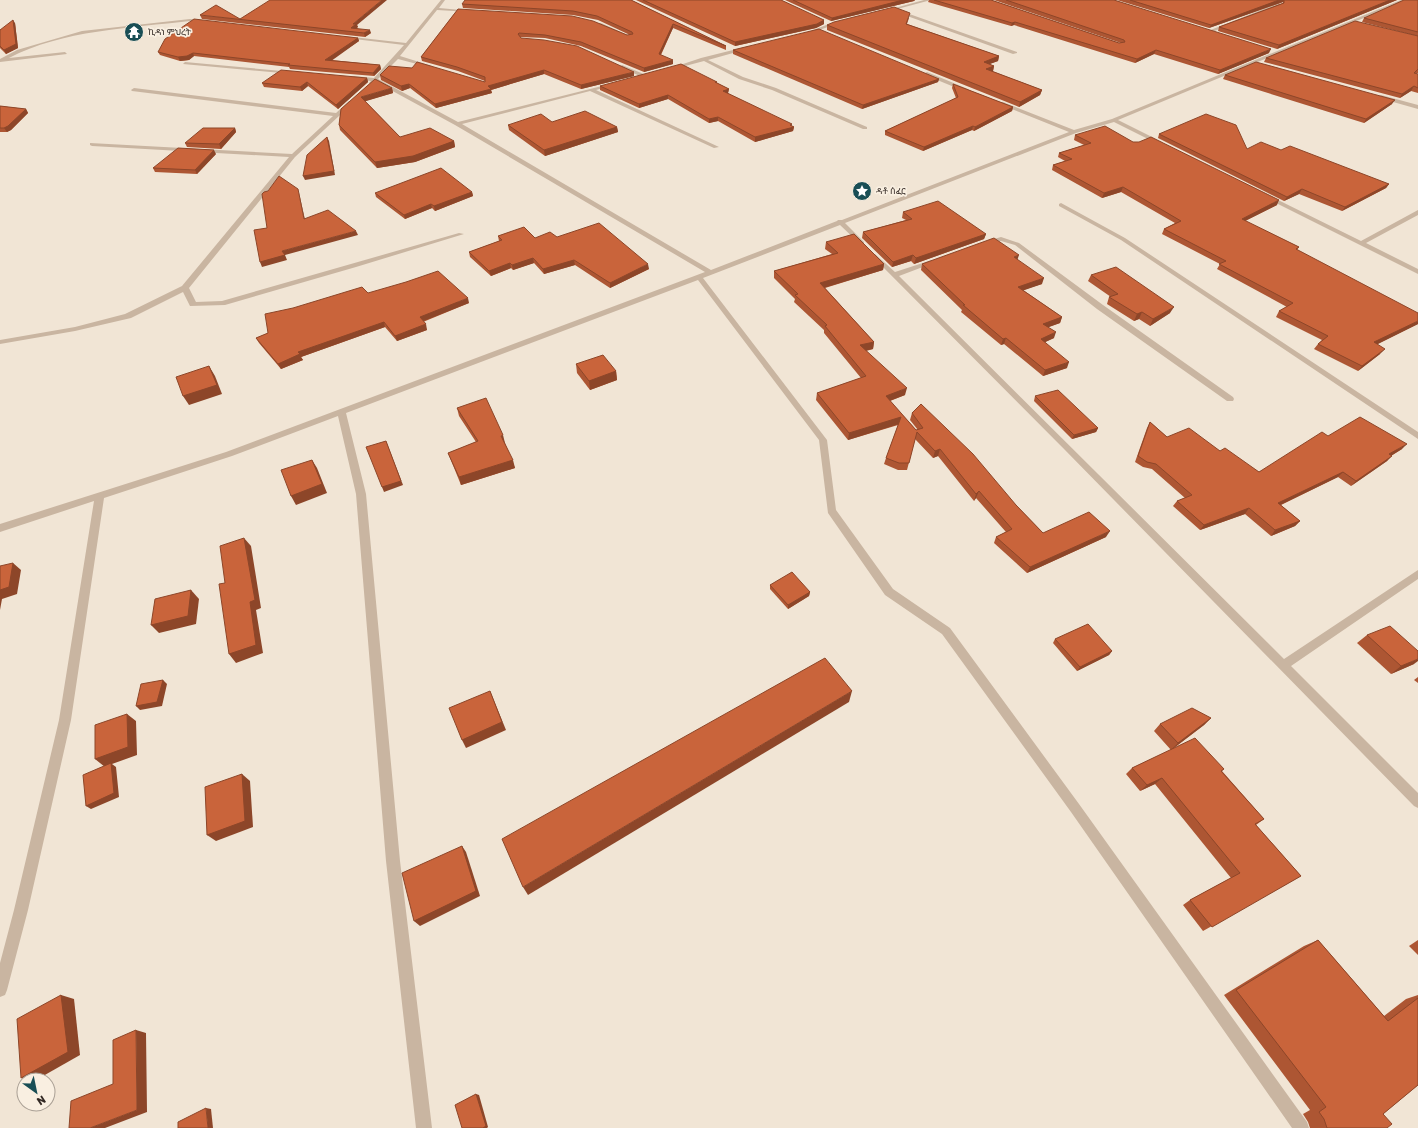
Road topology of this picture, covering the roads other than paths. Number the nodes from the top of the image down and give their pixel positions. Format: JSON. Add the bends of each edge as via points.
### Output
{"nodes":[{"id":1,"x":443,"y":0,"type":"edge"},
{"id":2,"x":927,"y":0,"type":"edge"},
{"id":3,"x":1405,"y":0,"type":"edge"},
{"id":4,"x":1280,"y":4,"type":"edge"},
{"id":5,"x":435,"y":9,"type":"junction"},
{"id":6,"x":894,"y":10,"type":"junction"},
{"id":7,"x":474,"y":11,"type":"edge"},
{"id":8,"x":880,"y":13,"type":"edge"},
{"id":9,"x":824,"y":21,"type":"edge"},
{"id":10,"x":845,"y":21,"type":"edge"},
{"id":11,"x":214,"y":22,"type":"edge"},
{"id":12,"x":595,"y":22,"type":"edge"},
{"id":13,"x":831,"y":24,"type":"junction"},
{"id":14,"x":1203,"y":29,"type":"edge"},
{"id":15,"x":819,"y":30,"type":"junction"},
{"id":16,"x":1210,"y":31,"type":"junction"},
{"id":17,"x":826,"y":33,"type":"edge"},
{"id":18,"x":1217,"y":33,"type":"edge"},
{"id":19,"x":803,"y":34,"type":"edge"},
{"id":20,"x":338,"y":36,"type":"edge"},
{"id":21,"x":630,"y":37,"type":"edge"},
{"id":22,"x":408,"y":44,"type":"junction"},
{"id":23,"x":757,"y":45,"type":"edge"},
{"id":24,"x":728,"y":47,"type":"edge"},
{"id":25,"x":734,"y":50,"type":"junction"},
{"id":26,"x":65,"y":53,"type":"dead end"},
{"id":27,"x":1015,"y":53,"type":"dead end"},
{"id":28,"x":397,"y":57,"type":"junction"},
{"id":29,"x":703,"y":59,"type":"junction"},
{"id":30,"x":1,"y":61,"type":"edge"},
{"id":31,"x":185,"y":63,"type":"edge"},
{"id":32,"x":616,"y":64,"type":"edge"},
{"id":33,"x":436,"y":68,"type":"edge"},
{"id":34,"x":666,"y":70,"type":"edge"},
{"id":35,"x":296,"y":73,"type":"edge"},
{"id":36,"x":923,"y":73,"type":"edge"},
{"id":37,"x":651,"y":74,"type":"edge"},
{"id":38,"x":644,"y":76,"type":"junction"},
{"id":39,"x":352,"y":78,"type":"edge"},
{"id":40,"x":636,"y":78,"type":"edge"},
{"id":41,"x":376,"y":80,"type":"junction"},
{"id":42,"x":614,"y":84,"type":"edge"},
{"id":43,"x":134,"y":90,"type":"dead end"},
{"id":44,"x":364,"y":90,"type":"edge"},
{"id":45,"x":592,"y":90,"type":"junction"},
{"id":46,"x":973,"y":92,"type":"edge"},
{"id":47,"x":359,"y":95,"type":"edge"},
{"id":48,"x":1373,"y":95,"type":"edge"},
{"id":49,"x":995,"y":101,"type":"edge"},
{"id":50,"x":1418,"y":107,"type":"edge"},
{"id":51,"x":336,"y":115,"type":"junction"},
{"id":52,"x":1114,"y":120,"type":"junction"},
{"id":53,"x":457,"y":124,"type":"junction"},
{"id":54,"x":865,"y":128,"type":"dead end"},
{"id":55,"x":1074,"y":132,"type":"junction"},
{"id":56,"x":92,"y":144,"type":"dead end"},
{"id":57,"x":1164,"y":144,"type":"edge"},
{"id":58,"x":716,"y":146,"type":"dead end"},
{"id":59,"x":293,"y":156,"type":"junction"},
{"id":60,"x":1263,"y":194,"type":"edge"},
{"id":61,"x":1061,"y":205,"type":"dead end"},
{"id":62,"x":1418,"y":212,"type":"edge"},
{"id":63,"x":840,"y":221,"type":"junction"},
{"id":64,"x":461,"y":234,"type":"dead end"},
{"id":65,"x":1362,"y":243,"type":"junction"},
{"id":66,"x":974,"y":247,"type":"edge"},
{"id":67,"x":945,"y":257,"type":"edge"},
{"id":68,"x":1418,"y":272,"type":"edge"},
{"id":69,"x":711,"y":273,"type":"junction"},
{"id":70,"x":894,"y":275,"type":"junction"},
{"id":71,"x":699,"y":277,"type":"junction"},
{"id":72,"x":185,"y":288,"type":"junction"},
{"id":73,"x":0,"y":342,"type":"edge"},
{"id":74,"x":1230,"y":399,"type":"dead end"},
{"id":75,"x":341,"y":411,"type":"junction"},
{"id":76,"x":1418,"y":436,"type":"edge"},
{"id":77,"x":99,"y":498,"type":"junction"},
{"id":78,"x":0,"y":528,"type":"edge"},
{"id":79,"x":1418,"y":574,"type":"edge"},
{"id":80,"x":1284,"y":665,"type":"junction"},
{"id":81,"x":1418,"y":802,"type":"edge"},
{"id":82,"x":0,"y":990,"type":"edge"},
{"id":83,"x":424,"y":1128,"type":"edge"},
{"id":84,"x":1301,"y":1128,"type":"edge"}],
"edges":[{"from":1,"to":5,"type":"street"},
{"from":2,"to":6,"type":"street"},
{"from":3,"to":52,"type":"street","via":[[1356,23],[1272,51],[1256,63]]},
{"from":4,"to":16,"type":"street"},
{"from":5,"to":7,"type":"street"},
{"from":5,"to":22,"type":"street"},
{"from":6,"to":8,"type":"street"},
{"from":6,"to":27,"type":"street"},
{"from":9,"to":13,"type":"street"},
{"from":10,"to":13,"type":"street"},
{"from":11,"to":30,"type":"street","via":[[190,20],[91,30],[19,51]]},
{"from":12,"to":21,"type":"street"},
{"from":13,"to":15,"type":"street"},
{"from":14,"to":16,"type":"street"},
{"from":15,"to":17,"type":"street"},
{"from":15,"to":19,"type":"street"},
{"from":16,"to":18,"type":"street"},
{"from":20,"to":22,"type":"street"},
{"from":22,"to":28,"type":"street"},
{"from":23,"to":25,"type":"street"},
{"from":24,"to":25,"type":"street"},
{"from":25,"to":29,"type":"street"},
{"from":26,"to":30,"type":"street"},
{"from":28,"to":33,"type":"street"},
{"from":28,"to":41,"type":"street"},
{"from":29,"to":34,"type":"street"},
{"from":29,"to":54,"type":"street","via":[[742,78]]},
{"from":31,"to":35,"type":"street"},
{"from":32,"to":38,"type":"street"},
{"from":36,"to":46,"type":"street"},
{"from":37,"to":38,"type":"street"},
{"from":38,"to":40,"type":"street"},
{"from":39,"to":41,"type":"street"},
{"from":41,"to":44,"type":"street"},
{"from":41,"to":53,"type":"street"},
{"from":42,"to":45,"type":"street"},
{"from":43,"to":51,"type":"street"},
{"from":45,"to":53,"type":"street"},
{"from":45,"to":58,"type":"street"},
{"from":47,"to":51,"type":"street"},
{"from":48,"to":50,"type":"street"},
{"from":49,"to":55,"type":"street"},
{"from":51,"to":59,"type":"street"},
{"from":52,"to":55,"type":"street"},
{"from":52,"to":57,"type":"street"},
{"from":53,"to":69,"type":"street"},
{"from":55,"to":63,"type":"street"},
{"from":56,"to":59,"type":"street"},
{"from":59,"to":72,"type":"street"},
{"from":60,"to":65,"type":"street"},
{"from":61,"to":76,"type":"street","via":[[1123,239]]},
{"from":62,"to":65,"type":"street"},
{"from":63,"to":69,"type":"street"},
{"from":63,"to":70,"type":"street"},
{"from":64,"to":72,"type":"street","via":[[222,303],[194,304]]},
{"from":65,"to":68,"type":"street"},
{"from":66,"to":74,"type":"street","via":[[1001,239],[1017,244],[1100,307]]},
{"from":67,"to":70,"type":"street"},
{"from":69,"to":71,"type":"street"},
{"from":70,"to":80,"type":"street"},
{"from":71,"to":75,"type":"street"},
{"from":71,"to":84,"type":"street","via":[[823,440],[830,511],[889,592],[946,631],[1075,808]]},
{"from":72,"to":73,"type":"street","via":[[128,316],[75,329]]},
{"from":75,"to":77,"type":"street","via":[[229,454]]},
{"from":75,"to":83,"type":"street","via":[[361,494],[393,861]]},
{"from":77,"to":78,"type":"street"},
{"from":77,"to":82,"type":"street","via":[[65,720]]},
{"from":79,"to":80,"type":"street"},
{"from":80,"to":81,"type":"street"}]}
